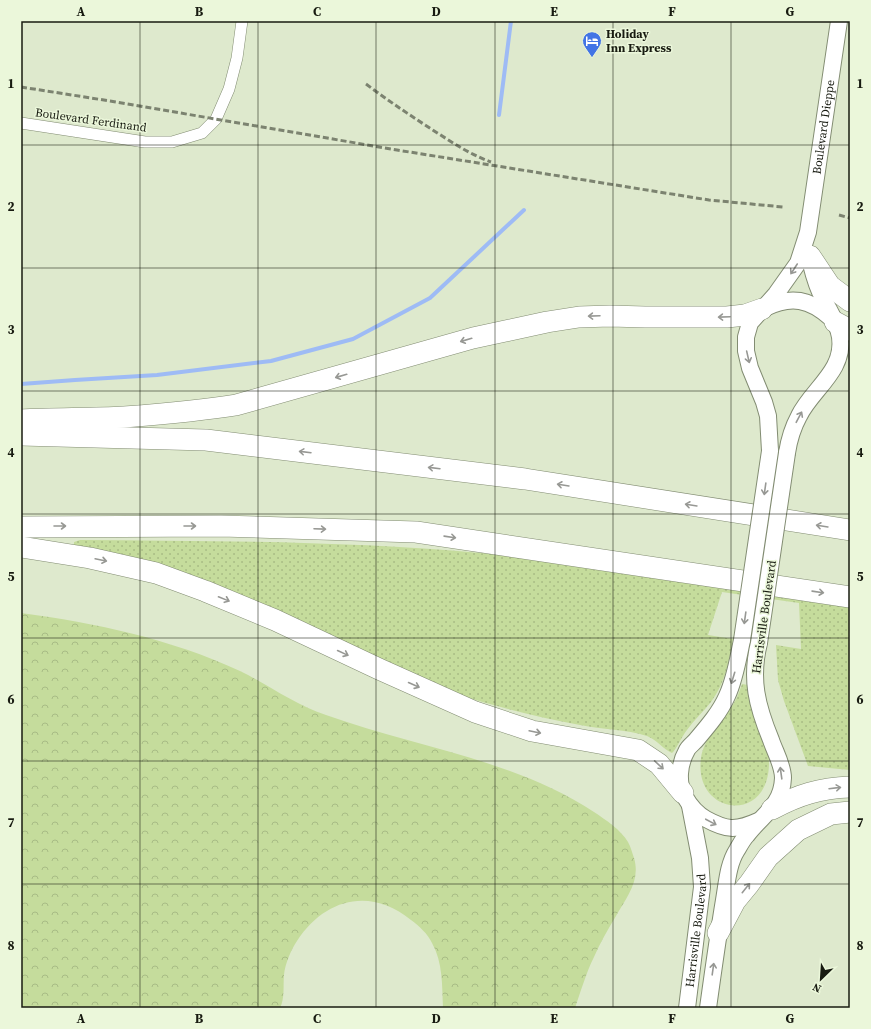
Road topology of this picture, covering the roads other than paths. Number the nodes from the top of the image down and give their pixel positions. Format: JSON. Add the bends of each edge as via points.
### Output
{"nodes":[{"id":1,"x":242,"y":21,"type":"edge"},
{"id":2,"x":839,"y":21,"type":"edge"},
{"id":3,"x":21,"y":123,"type":"edge"},
{"id":4,"x":808,"y":232,"type":"junction"},
{"id":5,"x":810,"y":256,"type":"junction"},
{"id":6,"x":850,"y":301,"type":"edge"},
{"id":7,"x":762,"y":309,"type":"junction"},
{"id":8,"x":843,"y":326,"type":"edge"},
{"id":9,"x":21,"y":420,"type":"edge"},
{"id":10,"x":21,"y":435,"type":"edge"},
{"id":11,"x":21,"y":526,"type":"edge"},
{"id":12,"x":850,"y":530,"type":"edge"},
{"id":13,"x":21,"y":547,"type":"edge"},
{"id":14,"x":850,"y":597,"type":"edge"},
{"id":15,"x":850,"y":787,"type":"edge"},
{"id":16,"x":687,"y":800,"type":"junction"},
{"id":17,"x":850,"y":812,"type":"edge"},
{"id":18,"x":767,"y":814,"type":"junction"},
{"id":19,"x":718,"y":933,"type":"junction"},
{"id":20,"x":687,"y":1008,"type":"edge"},
{"id":21,"x":708,"y":1008,"type":"edge"}],
"edges":[{"from":1,"to":3,"type":"street","name":"Boulevard Ferdinand","via":[[237,58],[229,89],[216,119],[202,134],[172,142],[145,142]]},
{"from":2,"to":4,"type":"main road","name":"Boulevard Dieppe"},
{"from":4,"to":5,"type":"main road","name":"Harrisville Boulevard"},
{"from":4,"to":7,"type":"main road","name":"Harrisville Boulevard","one_way":true,"via":[[798,263]]},
{"from":5,"to":6,"type":"highway","via":[[830,286]]},
{"from":5,"to":8,"type":"main road","name":"Harrisville Boulevard","via":[[814,280]]},
{"from":7,"to":8,"type":"main road","via":[[776,302],[807,302]]},
{"from":7,"to":9,"type":"highway","one_way":true,"via":[[745,315],[727,317],[579,317],[473,338],[236,405],[201,411],[124,417]]},
{"from":7,"to":16,"type":"main road","name":"Harrisville Boulevard","one_way":true,"bridge":true,"via":[[750,323],[746,351],[768,416],[770,451],[742,640],[727,697],[687,750],[681,764],[680,779]]},
{"from":18,"to":8,"type":"main road","name":"Harrisville Boulevard","one_way":true,"bridge":true,"via":[[780,794],[783,777],[758,702],[755,681],[756,658],[787,453],[799,415],[825,383],[834,367],[840,352]]},
{"from":12,"to":10,"type":"highway","one_way":true,"via":[[525,479],[206,440]]},
{"from":11,"to":14,"type":"highway","one_way":true,"via":[[221,526],[416,532]]},
{"from":13,"to":16,"type":"highway","one_way":true,"via":[[90,558],[156,573],[275,620],[475,712],[532,731],[638,750],[659,764]]},
{"from":18,"to":15,"type":"highway","one_way":true,"via":[[790,799],[812,791]]},
{"from":16,"to":18,"type":"main road","one_way":true,"via":[[703,818],[730,829],[748,826]]},
{"from":16,"to":20,"type":"main road","name":"Harrisville Boulevard","via":[[700,858],[702,887]]},
{"from":19,"to":17,"type":"highway","one_way":true,"via":[[735,901],[768,856],[798,830],[831,814]]},
{"from":18,"to":19,"type":"main road","name":"Harrisville Boulevard","via":[[735,852]]},
{"from":21,"to":19,"type":"main road","name":"Harrisville Boulevard","one_way":true}]}
